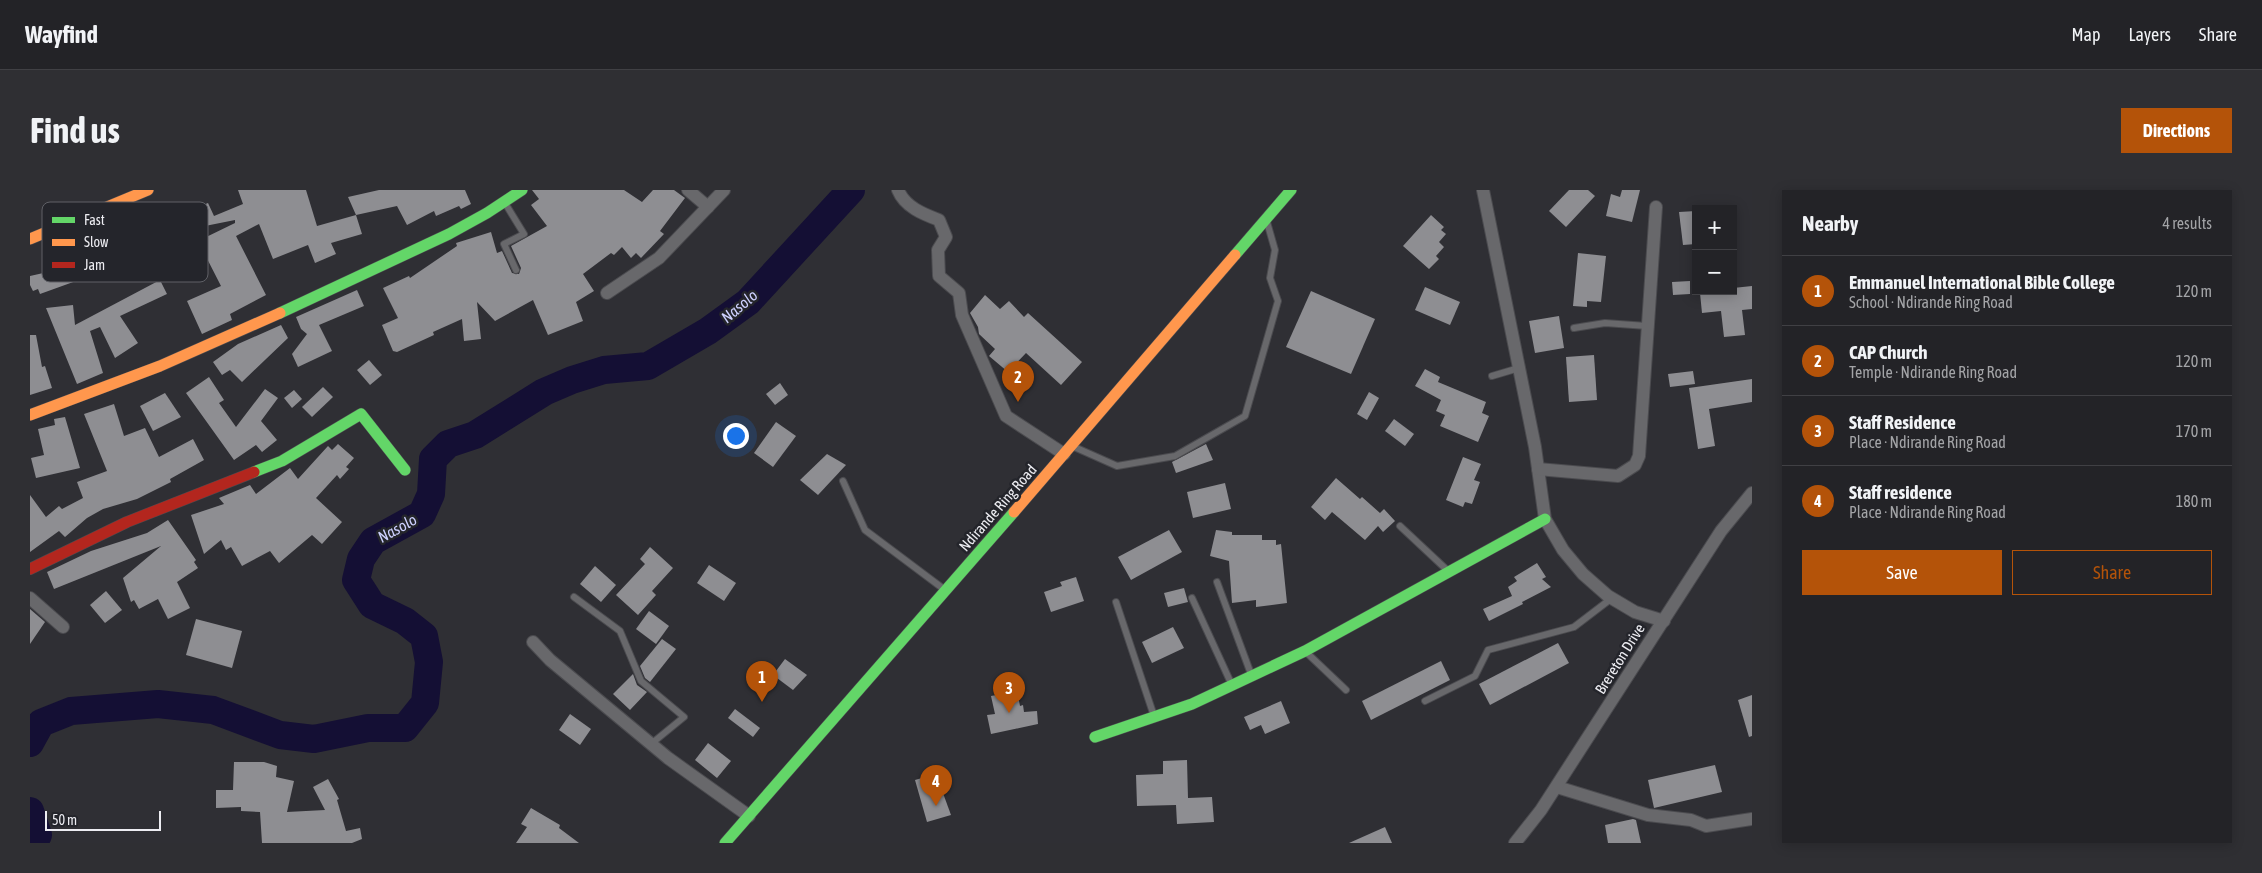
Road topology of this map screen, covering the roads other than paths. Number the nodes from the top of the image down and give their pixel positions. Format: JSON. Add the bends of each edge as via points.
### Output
{"nodes":[{"id":1,"x":148,"y":190,"type":"edge"},
{"id":2,"x":522,"y":190,"type":"edge"},
{"id":3,"x":688,"y":190,"type":"edge"},
{"id":4,"x":724,"y":190,"type":"edge"},
{"id":5,"x":898,"y":190,"type":"edge"},
{"id":6,"x":1483,"y":190,"type":"edge"},
{"id":7,"x":1284,"y":192,"type":"edge"},
{"id":8,"x":119,"y":202,"type":"edge"},
{"id":9,"x":505,"y":202,"type":"junction"},
{"id":10,"x":708,"y":207,"type":"junction"},
{"id":11,"x":1656,"y":207,"type":"dead end"},
{"id":12,"x":1266,"y":219,"type":"junction"},
{"id":13,"x":42,"y":234,"type":"edge"},
{"id":14,"x":30,"y":239,"type":"edge"},
{"id":15,"x":516,"y":270,"type":"dead end"},
{"id":16,"x":607,"y":293,"type":"dead end"},
{"id":17,"x":1648,"y":326,"type":"junction"},
{"id":18,"x":1574,"y":328,"type":"dead end"},
{"id":19,"x":1519,"y":368,"type":"junction"},
{"id":20,"x":1492,"y":376,"type":"dead end"},
{"id":21,"x":30,"y":415,"type":"edge"},
{"id":22,"x":1067,"y":450,"type":"junction"},
{"id":23,"x":1538,"y":469,"type":"junction"},
{"id":24,"x":406,"y":470,"type":"dead end"},
{"id":25,"x":843,"y":481,"type":"dead end"},
{"id":26,"x":1752,"y":493,"type":"edge"},
{"id":27,"x":1545,"y":520,"type":"junction"},
{"id":28,"x":1400,"y":526,"type":"dead end"},
{"id":29,"x":30,"y":569,"type":"edge"},
{"id":30,"x":1449,"y":573,"type":"junction"},
{"id":31,"x":1217,"y":582,"type":"dead end"},
{"id":32,"x":946,"y":591,"type":"junction"},
{"id":33,"x":574,"y":596,"type":"dead end"},
{"id":34,"x":30,"y":598,"type":"edge"},
{"id":35,"x":1192,"y":598,"type":"dead end"},
{"id":36,"x":1612,"y":598,"type":"junction"},
{"id":37,"x":1116,"y":602,"type":"dead end"},
{"id":38,"x":1664,"y":621,"type":"junction"},
{"id":39,"x":63,"y":627,"type":"dead end"},
{"id":40,"x":534,"y":642,"type":"dead end"},
{"id":41,"x":1305,"y":651,"type":"junction"},
{"id":42,"x":1251,"y":675,"type":"junction"},
{"id":43,"x":1232,"y":684,"type":"junction"},
{"id":44,"x":1346,"y":690,"type":"dead end"},
{"id":45,"x":1425,"y":701,"type":"dead end"},
{"id":46,"x":1155,"y":717,"type":"junction"},
{"id":47,"x":1095,"y":737,"type":"dead end"},
{"id":48,"x":651,"y":744,"type":"junction"},
{"id":49,"x":1556,"y":787,"type":"junction"},
{"id":50,"x":749,"y":816,"type":"junction"},
{"id":51,"x":1752,"y":819,"type":"edge"},
{"id":52,"x":726,"y":843,"type":"edge"},
{"id":53,"x":1515,"y":843,"type":"edge"}],
"edges":[{"from":1,"to":8,"type":"street"},
{"from":2,"to":9,"type":"street"},
{"from":3,"to":10,"type":"street"},
{"from":4,"to":10,"type":"street"},
{"from":5,"to":22,"type":"street","via":[[901,198],[920,213],[939,220],[946,237],[938,250],[939,276],[959,293],[962,315],[1006,416]]},
{"from":6,"to":19,"type":"street"},
{"from":7,"to":12,"type":"street","name":"Ndirande Ring Road"},
{"from":9,"to":15,"type":"lane","via":[[524,234],[504,244]]},
{"from":9,"to":21,"type":"street","via":[[457,229],[214,343],[102,391]]},
{"from":10,"to":16,"type":"street","via":[[659,258]]},
{"from":11,"to":17,"type":"street"},
{"from":12,"to":22,"type":"street","name":"Ndirande Ring Road"},
{"from":12,"to":22,"type":"lane","via":[[1276,250],[1270,278],[1278,301],[1244,416],[1175,456],[1117,466]]},
{"from":13,"to":14,"type":"street"},
{"from":17,"to":18,"type":"lane","via":[[1605,323]]},
{"from":17,"to":23,"type":"street","via":[[1635,465],[1618,476]]},
{"from":19,"to":20,"type":"lane"},
{"from":19,"to":23,"type":"street"},
{"from":22,"to":32,"type":"street","name":"Ndirande Ring Road"},
{"from":23,"to":27,"type":"street"},
{"from":24,"to":29,"type":"street","via":[[361,414],[282,461],[127,522]]},
{"from":25,"to":32,"type":"lane","via":[[865,530]]},
{"from":26,"to":38,"type":"street","name":"Brereton Drive","via":[[1721,531]]},
{"from":27,"to":30,"type":"street"},
{"from":27,"to":36,"type":"street","via":[[1563,550],[1583,574]]},
{"from":28,"to":30,"type":"lane"},
{"from":30,"to":41,"type":"street"},
{"from":31,"to":42,"type":"lane"},
{"from":32,"to":50,"type":"street","name":"Ndirande Ring Road"},
{"from":33,"to":48,"type":"lane","via":[[620,631],[641,681],[684,717]]},
{"from":34,"to":39,"type":"street"},
{"from":35,"to":43,"type":"lane"},
{"from":36,"to":38,"type":"street","via":[[1635,612]]},
{"from":36,"to":45,"type":"lane","via":[[1574,627],[1488,650],[1475,676]]},
{"from":37,"to":46,"type":"lane"},
{"from":38,"to":49,"type":"street","name":"Brereton Drive"},
{"from":40,"to":48,"type":"street","via":[[550,660]]},
{"from":41,"to":42,"type":"street"},
{"from":41,"to":44,"type":"lane"},
{"from":42,"to":43,"type":"street"},
{"from":43,"to":46,"type":"street","via":[[1192,704]]},
{"from":46,"to":47,"type":"street"},
{"from":48,"to":50,"type":"street"},
{"from":49,"to":51,"type":"street","via":[[1648,815],[1691,820],[1706,826]]},
{"from":49,"to":53,"type":"street","name":"Brereton Drive"},
{"from":50,"to":52,"type":"street","name":"Ndirande Ring Road"}]}
